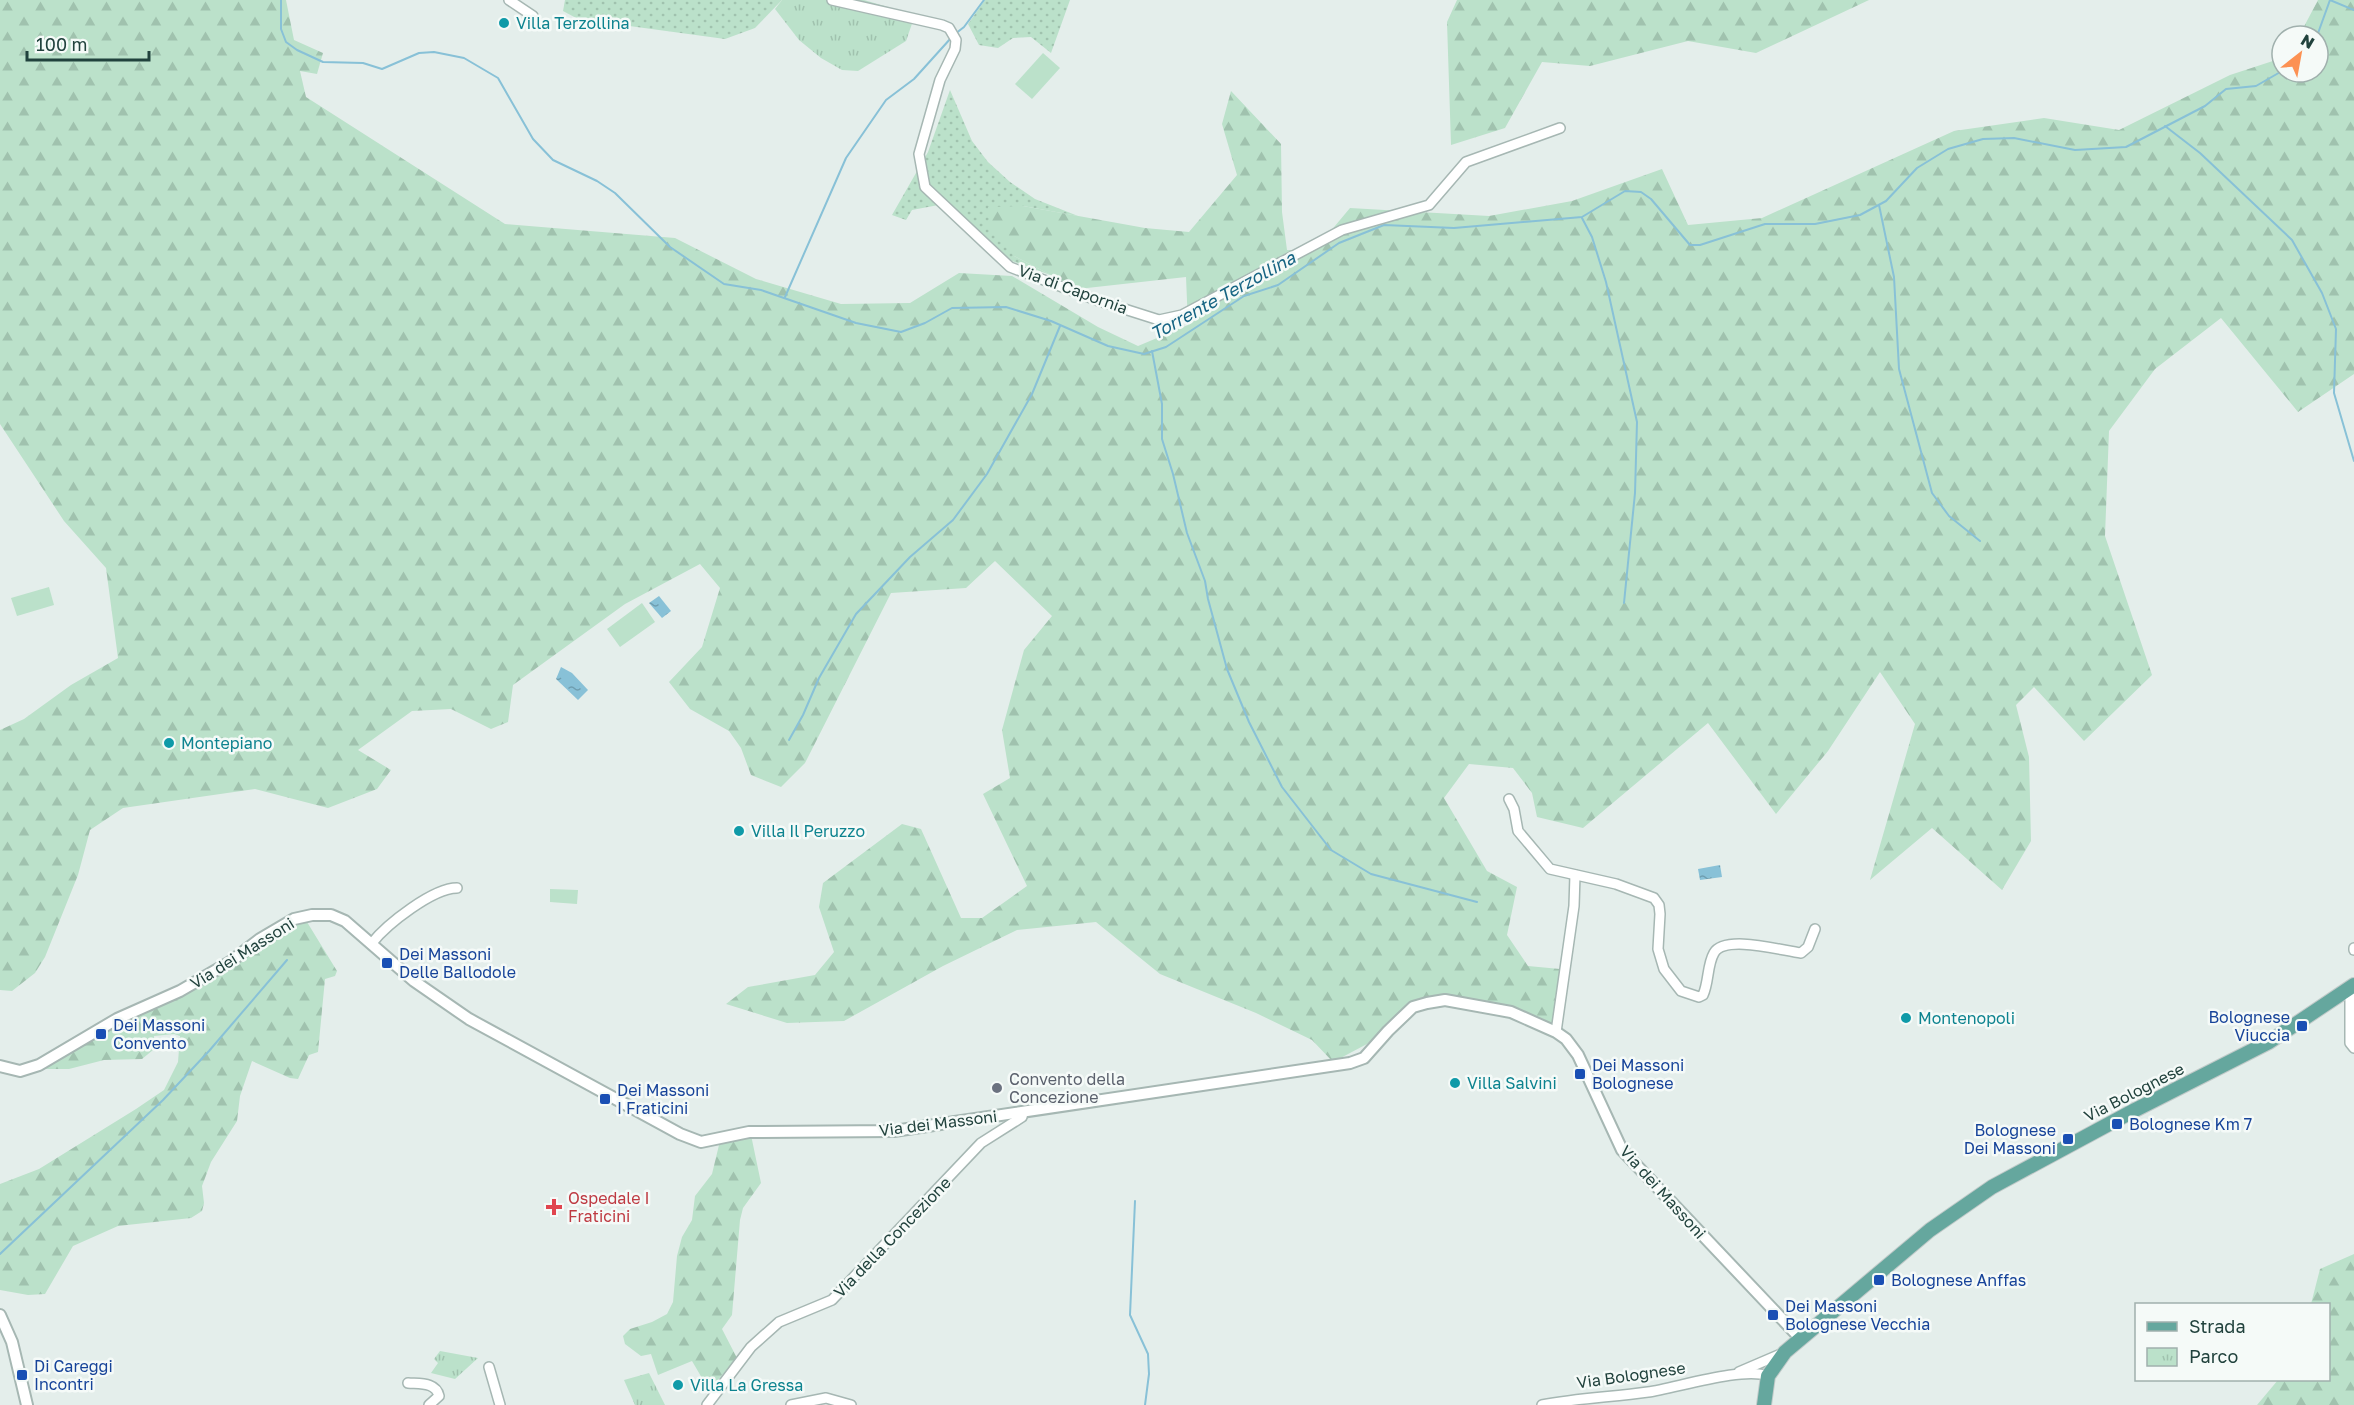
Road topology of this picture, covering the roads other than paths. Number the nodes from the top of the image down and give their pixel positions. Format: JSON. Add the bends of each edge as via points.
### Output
{"nodes":[{"id":1,"x":509,"y":0,"type":"edge"},
{"id":2,"x":832,"y":0,"type":"edge"},
{"id":3,"x":532,"y":16,"type":"dead end"},
{"id":4,"x":1560,"y":128,"type":"dead end"},
{"id":5,"x":1509,"y":799,"type":"dead end"},
{"id":6,"x":1575,"y":875,"type":"junction"},
{"id":7,"x":457,"y":888,"type":"dead end"},
{"id":8,"x":1815,"y":928,"type":"dead end"},
{"id":9,"x":372,"y":943,"type":"junction"},
{"id":10,"x":2352,"y":986,"type":"edge"},
{"id":11,"x":1556,"y":1032,"type":"junction"},
{"id":12,"x":2354,"y":1048,"type":"edge"},
{"id":13,"x":0,"y":1066,"type":"edge"},
{"id":14,"x":1023,"y":1113,"type":"junction"},
{"id":15,"x":0,"y":1315,"type":"edge"},
{"id":16,"x":1800,"y":1338,"type":"junction"},
{"id":17,"x":1785,"y":1352,"type":"junction"},
{"id":18,"x":1761,"y":1363,"type":"junction"},
{"id":19,"x":489,"y":1367,"type":"dead end"},
{"id":20,"x":1765,"y":1375,"type":"junction"},
{"id":21,"x":1725,"y":1377,"type":"junction"},
{"id":22,"x":408,"y":1383,"type":"dead end"},
{"id":23,"x":27,"y":1405,"type":"edge"},
{"id":24,"x":429,"y":1405,"type":"edge"},
{"id":25,"x":500,"y":1405,"type":"edge"},
{"id":26,"x":707,"y":1405,"type":"edge"},
{"id":27,"x":791,"y":1405,"type":"edge"},
{"id":28,"x":851,"y":1405,"type":"edge"},
{"id":29,"x":1542,"y":1405,"type":"edge"},
{"id":30,"x":1764,"y":1405,"type":"edge"}],
"edges":[{"from":1,"to":3,"type":"street"},
{"from":2,"to":4,"type":"street","name":"Via di Capornia","via":[[942,25],[954,36],[955,49],[940,80],[919,154],[925,187],[1010,267],[1159,320],[1182,315],[1342,230],[1429,205],[1466,162]]},
{"from":5,"to":6,"type":"street","via":[[1518,831],[1550,869]]},
{"from":6,"to":8,"type":"street","via":[[1654,898],[1659,905],[1658,950],[1664,969],[1674,984],[1699,997],[1703,995],[1714,953],[1722,946],[1751,944],[1801,952],[1808,947]]},
{"from":6,"to":11,"type":"street"},
{"from":7,"to":9,"type":"street","via":[[447,888],[400,916]]},
{"from":9,"to":13,"type":"street","name":"Via dei Massoni","via":[[331,915],[294,919],[231,962],[180,991],[117,1019],[39,1065],[20,1071]]},
{"from":9,"to":14,"type":"street","name":"Via dei Massoni","via":[[414,981],[469,1019],[701,1142],[749,1132],[894,1131]]},
{"from":10,"to":12,"type":"street","via":[[2350,1043]]},
{"from":10,"to":16,"type":"main road","name":"Via Bolognese","via":[[2269,1042],[1992,1187],[1930,1230]]},
{"from":11,"to":14,"type":"street","name":"Via dei Massoni","via":[[1511,1012],[1445,1000],[1413,1007],[1364,1058],[1350,1063]]},
{"from":11,"to":16,"type":"street","name":"Via dei Massoni","via":[[1578,1055],[1622,1150]]},
{"from":14,"to":26,"type":"street","name":"Via della Concezione","via":[[981,1143],[832,1300],[779,1322],[751,1347]]},
{"from":15,"to":23,"type":"street","via":[[12,1342]]},
{"from":16,"to":17,"type":"main road","name":"Via Bolognese"},
{"from":17,"to":18,"type":"street","name":"Via Bolognese"},
{"from":17,"to":20,"type":"main road"},
{"from":18,"to":20,"type":"street"},
{"from":18,"to":21,"type":"street","name":"Via Bolognese"},
{"from":19,"to":25,"type":"street"},
{"from":20,"to":21,"type":"street","name":"Via Bolognese"},
{"from":20,"to":30,"type":"main road"},
{"from":21,"to":29,"type":"street","name":"Via Bolognese"},
{"from":22,"to":24,"type":"street","via":[[431,1385],[438,1391],[439,1396]]},
{"from":27,"to":28,"type":"street","via":[[826,1398]]}]}
